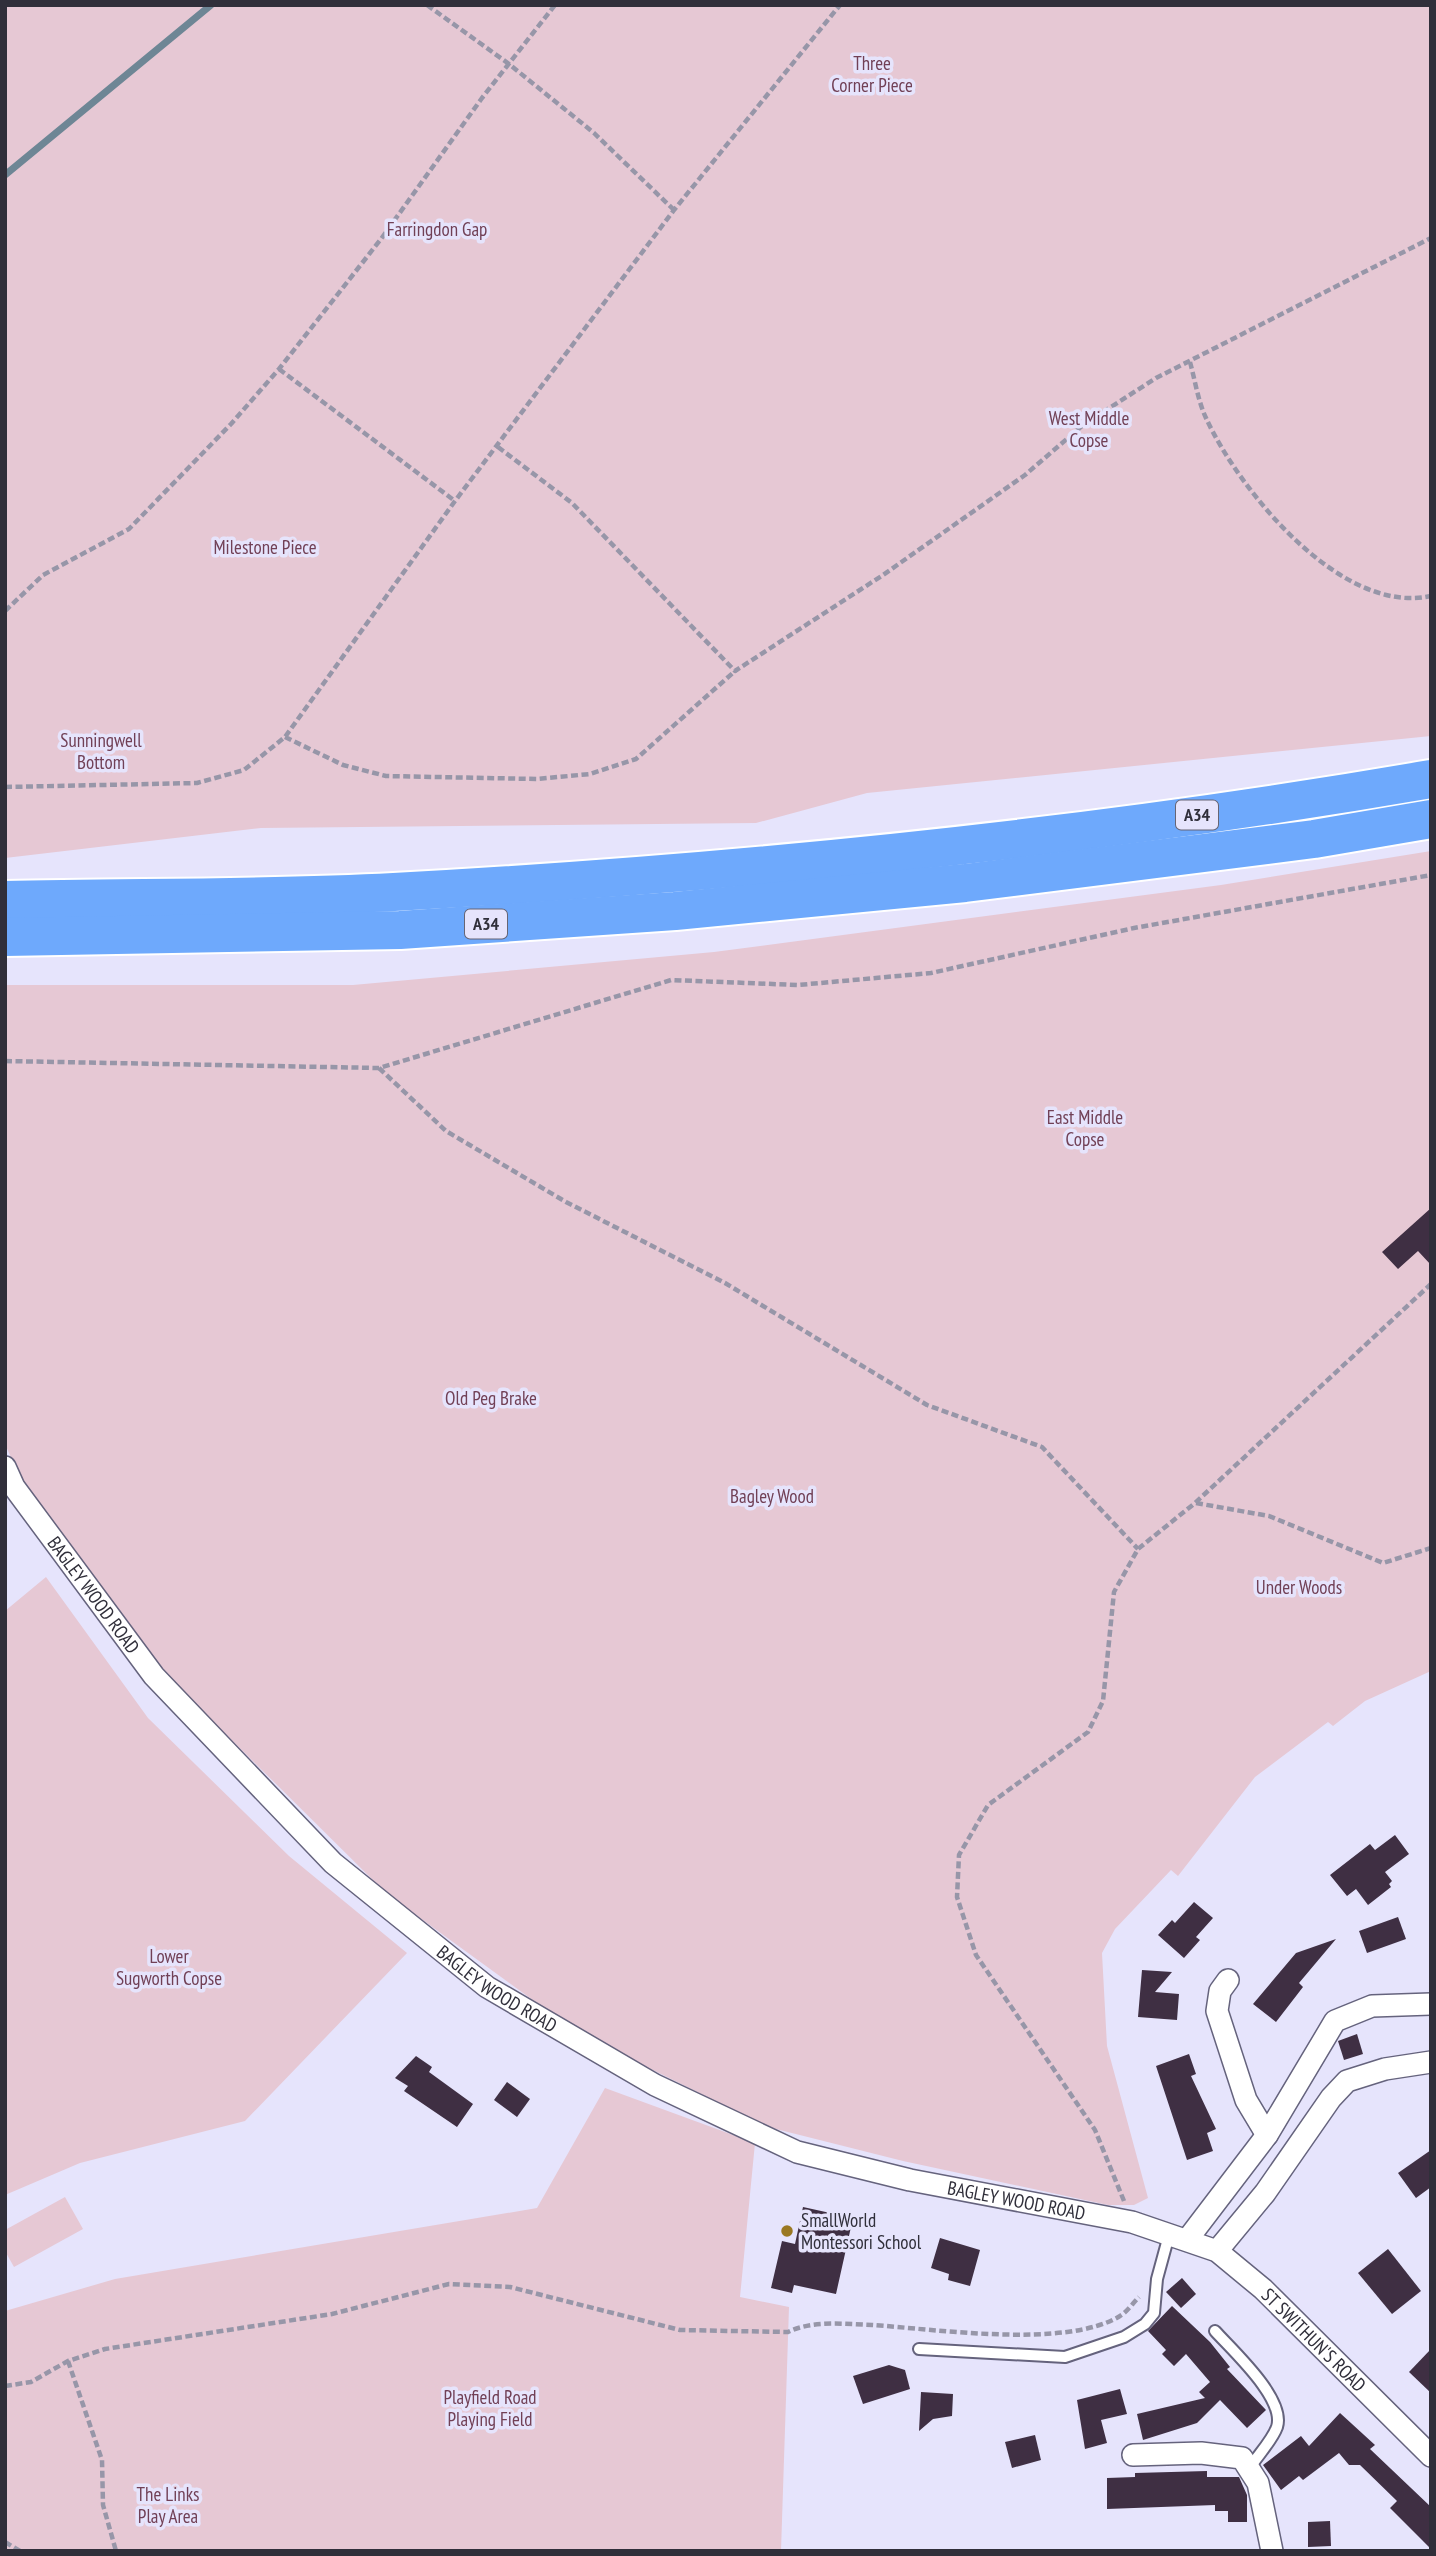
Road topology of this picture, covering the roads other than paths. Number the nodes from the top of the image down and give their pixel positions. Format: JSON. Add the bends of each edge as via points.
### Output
{"nodes":[{"id":1,"x":1431,"y":779,"type":"edge"},
{"id":2,"x":1431,"y":819,"type":"edge"},
{"id":3,"x":5,"y":900,"type":"edge"},
{"id":4,"x":5,"y":937,"type":"edge"},
{"id":5,"x":5,"y":1466,"type":"edge"},
{"id":6,"x":1220,"y":1985,"type":"dead end"},
{"id":7,"x":1431,"y":2004,"type":"edge"},
{"id":8,"x":1431,"y":2062,"type":"edge"},
{"id":9,"x":1267,"y":2135,"type":"junction"},
{"id":10,"x":1178,"y":2237,"type":"junction"},
{"id":11,"x":1217,"y":2251,"type":"junction"},
{"id":12,"x":1215,"y":2331,"type":"dead end"},
{"id":13,"x":919,"y":2349,"type":"dead end"},
{"id":14,"x":1133,"y":2455,"type":"dead end"},
{"id":15,"x":1431,"y":2456,"type":"edge"},
{"id":16,"x":1249,"y":2469,"type":"junction"},
{"id":17,"x":1272,"y":2551,"type":"edge"}],
"edges":[{"from":1,"to":3,"type":"highway","number":"A34","via":[[1308,800],[962,845],[673,871],[392,892]]},
{"from":2,"to":4,"type":"highway","number":"A34","via":[[1314,839],[965,883],[675,911],[400,930]]},
{"from":5,"to":10,"type":"street","name":"BAGLEY WOOD ROAD","via":[[14,1487],[153,1675],[333,1864],[487,1987],[655,2085],[797,2152],[910,2180],[1132,2222]]},
{"from":6,"to":9,"type":"street","via":[[1217,2011],[1246,2100]]},
{"from":7,"to":9,"type":"street","via":[[1371,2006],[1335,2021]]},
{"from":8,"to":11,"type":"street","via":[[1385,2068],[1347,2081]]},
{"from":9,"to":10,"type":"street"},
{"from":10,"to":11,"type":"street","name":"ST SWITHUN'S ROAD"},
{"from":10,"to":13,"type":"lane","via":[[1157,2279],[1154,2313],[1145,2324],[1096,2349],[1065,2357]]},
{"from":11,"to":15,"type":"street","name":"ST SWITHUN'S ROAD","via":[[1263,2288]]},
{"from":12,"to":16,"type":"lane","via":[[1270,2394],[1276,2408],[1277,2427]]},
{"from":14,"to":16,"type":"street","via":[[1225,2454],[1242,2458]]},
{"from":16,"to":17,"type":"street","via":[[1258,2483]]}]}
